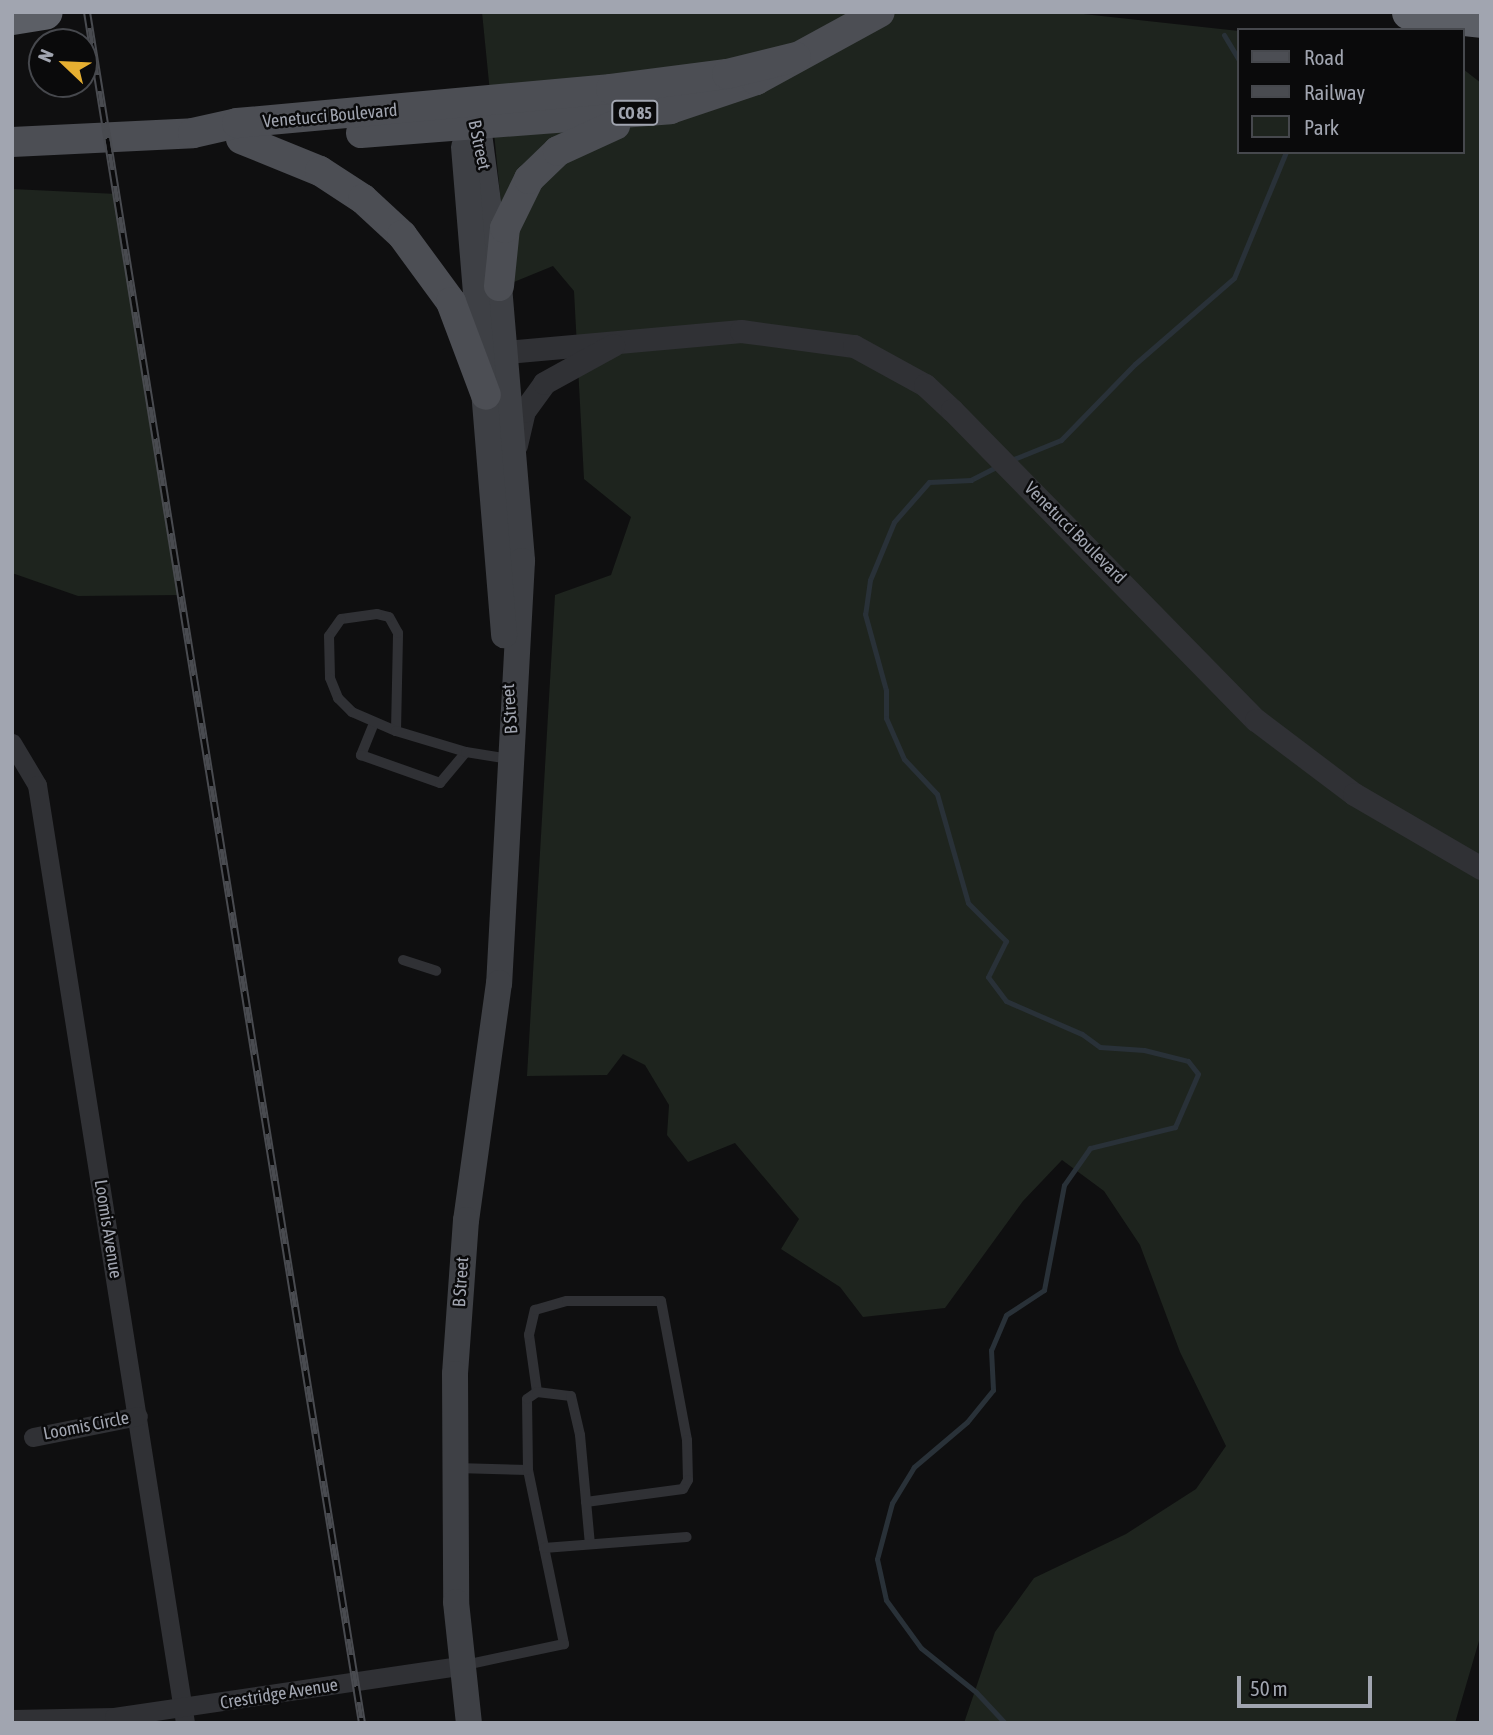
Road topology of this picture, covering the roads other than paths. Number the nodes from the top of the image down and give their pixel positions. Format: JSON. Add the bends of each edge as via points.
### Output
{"nodes":[{"id":1,"x":45,"y":12,"type":"edge"},
{"id":2,"x":1409,"y":12,"type":"edge"},
{"id":3,"x":876,"y":14,"type":"edge"},
{"id":4,"x":12,"y":17,"type":"edge"},
{"id":5,"x":1481,"y":20,"type":"edge"},
{"id":6,"x":796,"y":57,"type":"junction"},
{"id":7,"x":670,"y":109,"type":"junction"},
{"id":8,"x":470,"y":119,"type":"junction"},
{"id":9,"x":193,"y":133,"type":"junction"},
{"id":10,"x":240,"y":139,"type":"junction"},
{"id":11,"x":12,"y":142,"type":"edge"},
{"id":12,"x":499,"y":286,"type":"junction"},
{"id":13,"x":618,"y":342,"type":"junction"},
{"id":14,"x":506,"y":352,"type":"junction"},
{"id":15,"x":486,"y":395,"type":"junction"},
{"id":16,"x":515,"y":452,"type":"junction"},
{"id":17,"x":374,"y":723,"type":"junction"},
{"id":18,"x":396,"y":731,"type":"junction"},
{"id":19,"x":12,"y":743,"type":"edge"},
{"id":20,"x":466,"y":752,"type":"junction"},
{"id":21,"x":513,"y":760,"type":"junction"},
{"id":22,"x":1481,"y":868,"type":"edge"},
{"id":23,"x":403,"y":960,"type":"dead end"},
{"id":24,"x":436,"y":971,"type":"dead end"},
{"id":25,"x":537,"y":1392,"type":"junction"},
{"id":26,"x":138,"y":1416,"type":"junction"},
{"id":27,"x":33,"y":1437,"type":"dead end"},
{"id":28,"x":454,"y":1468,"type":"junction"},
{"id":29,"x":528,"y":1470,"type":"junction"},
{"id":30,"x":586,"y":1503,"type":"junction"},
{"id":31,"x":687,"y":1536,"type":"dead end"},
{"id":32,"x":590,"y":1544,"type":"junction"},
{"id":33,"x":544,"y":1548,"type":"junction"},
{"id":34,"x":461,"y":1666,"type":"junction"},
{"id":35,"x":184,"y":1716,"type":"edge"},
{"id":36,"x":12,"y":1719,"type":"edge"},
{"id":37,"x":469,"y":1723,"type":"edge"}],
"edges":[{"from":1,"to":4,"type":"highway"},
{"from":2,"to":5,"type":"highway"},
{"from":3,"to":6,"type":"main road","number":"CO 85"},
{"from":6,"to":7,"type":"main road","number":"CO 85","via":[[728,92]]},
{"from":6,"to":8,"type":"main road","number":"CO 85","via":[[727,74]]},
{"from":7,"to":8,"type":"main road","number":"CO 85"},
{"from":7,"to":12,"type":"main road","via":[[596,131],[540,165],[510,212]]},
{"from":8,"to":9,"type":"main road","name":"Venetucci Boulevard","number":"CO 85","via":[[237,123]]},
{"from":8,"to":10,"type":"main road","name":"Venetucci Boulevard","number":"CO 85"},
{"from":8,"to":12,"type":"main road","name":"B Street"},
{"from":8,"to":15,"type":"main road","name":"B Street"},
{"from":9,"to":10,"type":"main road","name":"Venetucci Boulevard","number":"CO 85"},
{"from":9,"to":11,"type":"main road","name":"Venetucci Boulevard"},
{"from":10,"to":15,"type":"main road","via":[[320,172],[363,199],[402,235],[452,302]]},
{"from":12,"to":14,"type":"main road","name":"B Street"},
{"from":13,"to":14,"type":"street","name":"Venetucci Boulevard"},
{"from":13,"to":16,"type":"street","name":"Venetucci Boulevard","via":[[544,383],[524,411]]},
{"from":13,"to":22,"type":"street","name":"Venetucci Boulevard","via":[[741,331],[854,346],[925,385],[1256,720],[1354,794]]},
{"from":14,"to":16,"type":"main road","name":"B Street"},
{"from":15,"to":21,"type":"main road","name":"B Street"},
{"from":16,"to":21,"type":"main road","name":"B Street","via":[[522,561]]},
{"from":17,"to":18,"type":"lane"},
{"from":17,"to":18,"type":"lane","via":[[352,712],[338,698],[330,678],[333,626],[356,615],[389,617],[398,633]]},
{"from":17,"to":20,"type":"lane","via":[[361,755],[440,783]]},
{"from":18,"to":20,"type":"lane"},
{"from":19,"to":26,"type":"street","name":"Loomis Avenue","via":[[37,785]]},
{"from":20,"to":21,"type":"lane"},
{"from":21,"to":28,"type":"main road","name":"B Street","via":[[499,983],[461,1267]]},
{"from":23,"to":24,"type":"lane"},
{"from":25,"to":29,"type":"lane","via":[[527,1399]]},
{"from":25,"to":30,"type":"lane","via":[[565,1394],[576,1400]]},
{"from":25,"to":30,"type":"lane","via":[[529,1335],[535,1310],[567,1301],[661,1301],[687,1440],[688,1480],[683,1489]]},
{"from":26,"to":27,"type":"street","name":"Loomis Circle"},
{"from":26,"to":35,"type":"street","name":"Loomis Avenue"},
{"from":28,"to":29,"type":"lane"},
{"from":28,"to":34,"type":"main road","name":"B Street"},
{"from":29,"to":33,"type":"lane"},
{"from":30,"to":32,"type":"lane"},
{"from":31,"to":32,"type":"lane"},
{"from":32,"to":33,"type":"lane"},
{"from":33,"to":34,"type":"lane","via":[[562,1648]]},
{"from":34,"to":35,"type":"street","name":"Crestridge Avenue"},
{"from":34,"to":37,"type":"main road","name":"B Street"},
{"from":35,"to":36,"type":"street","name":"Crestridge Avenue"}]}
